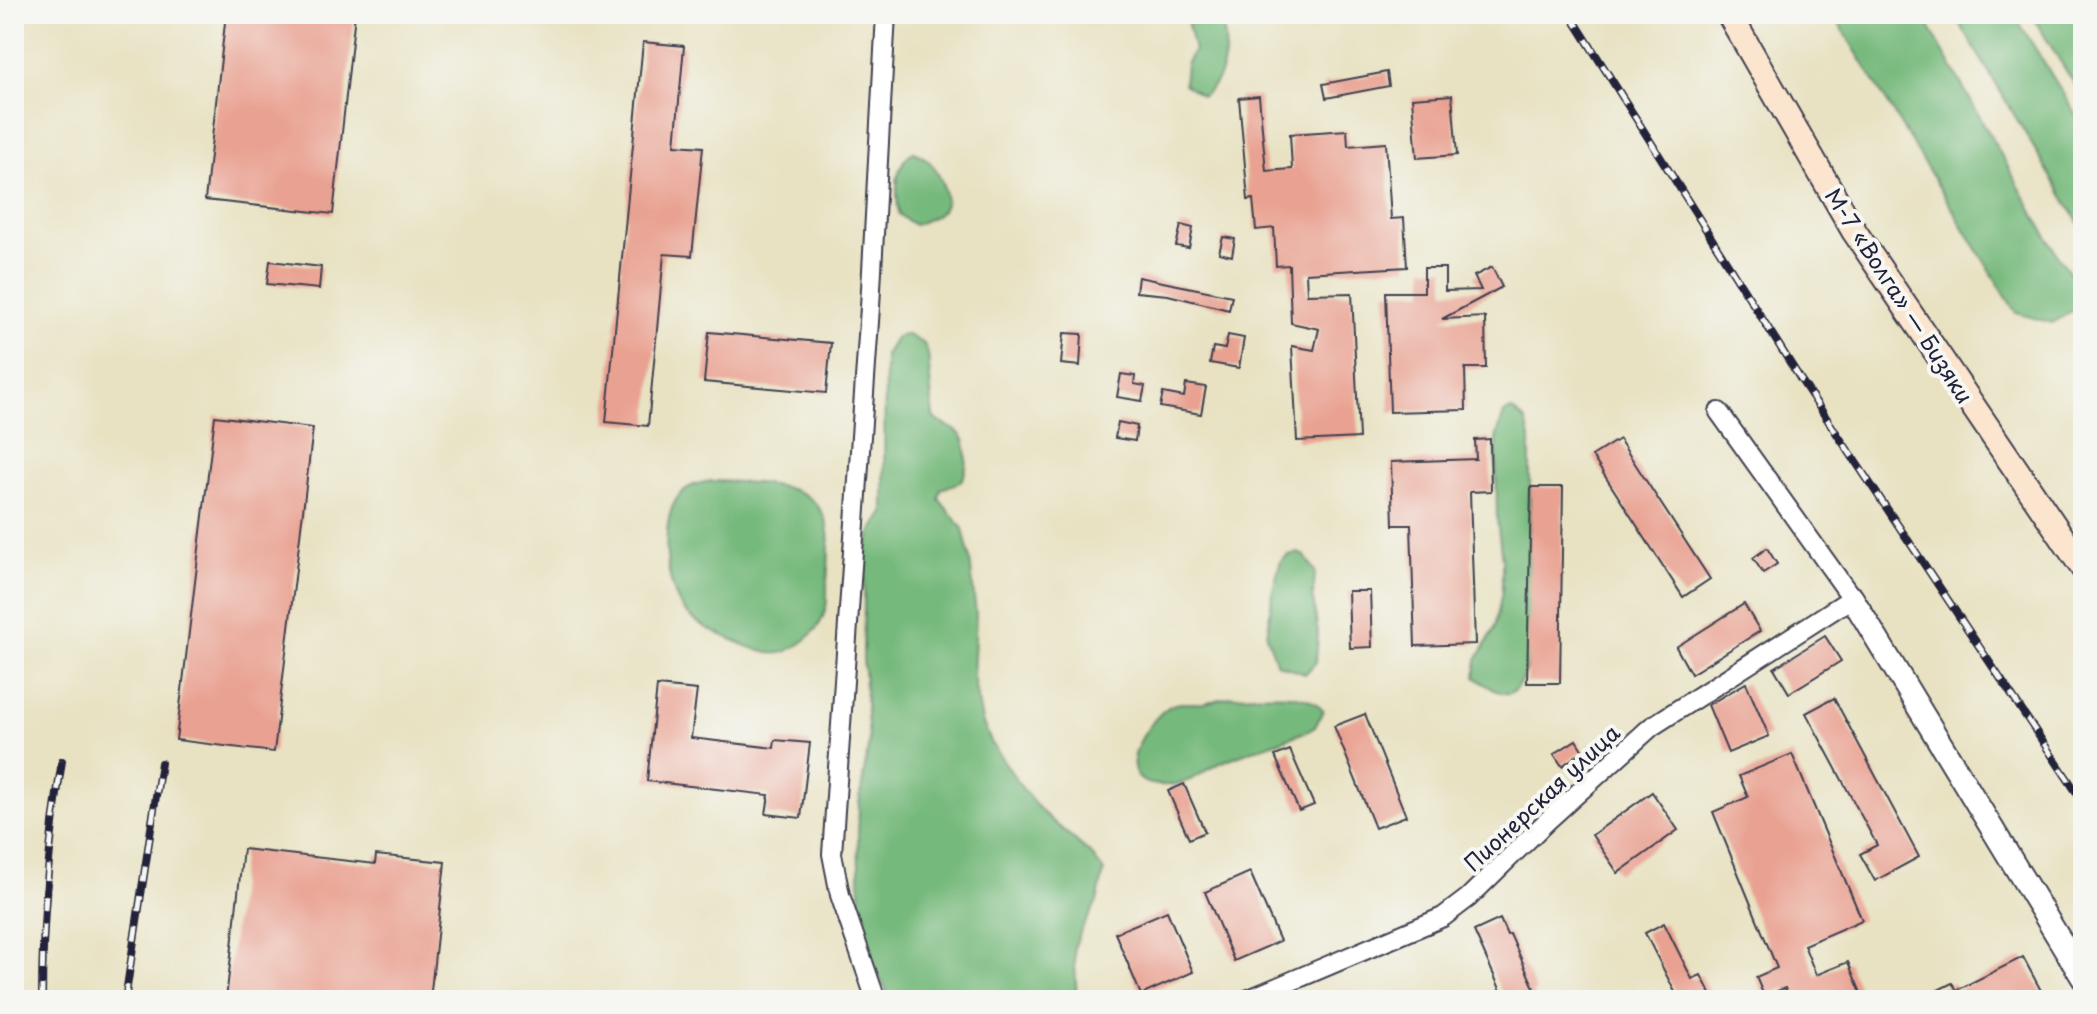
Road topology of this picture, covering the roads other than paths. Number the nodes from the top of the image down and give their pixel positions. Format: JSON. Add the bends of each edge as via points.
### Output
{"nodes":[{"id":1,"x":886,"y":14,"type":"edge"},
{"id":2,"x":1729,"y":14,"type":"edge"},
{"id":3,"x":1719,"y":412,"type":"dead end"},
{"id":4,"x":2081,"y":557,"type":"edge"},
{"id":5,"x":1852,"y":598,"type":"junction"},
{"id":6,"x":2083,"y":978,"type":"edge"},
{"id":7,"x":876,"y":1000,"type":"edge"},
{"id":8,"x":1247,"y":1000,"type":"edge"}],
"edges":[{"from":1,"to":7,"type":"street","via":[[832,854],[840,895]]},
{"from":2,"to":4,"type":"main road","name":"М-7 «Волга» — Бизяки","via":[[1854,231]]},
{"from":3,"to":5,"type":"street"},
{"from":5,"to":6,"type":"street"},
{"from":5,"to":8,"type":"street","name":"Пионерская улица","via":[[1651,727],[1443,917]]}]}
